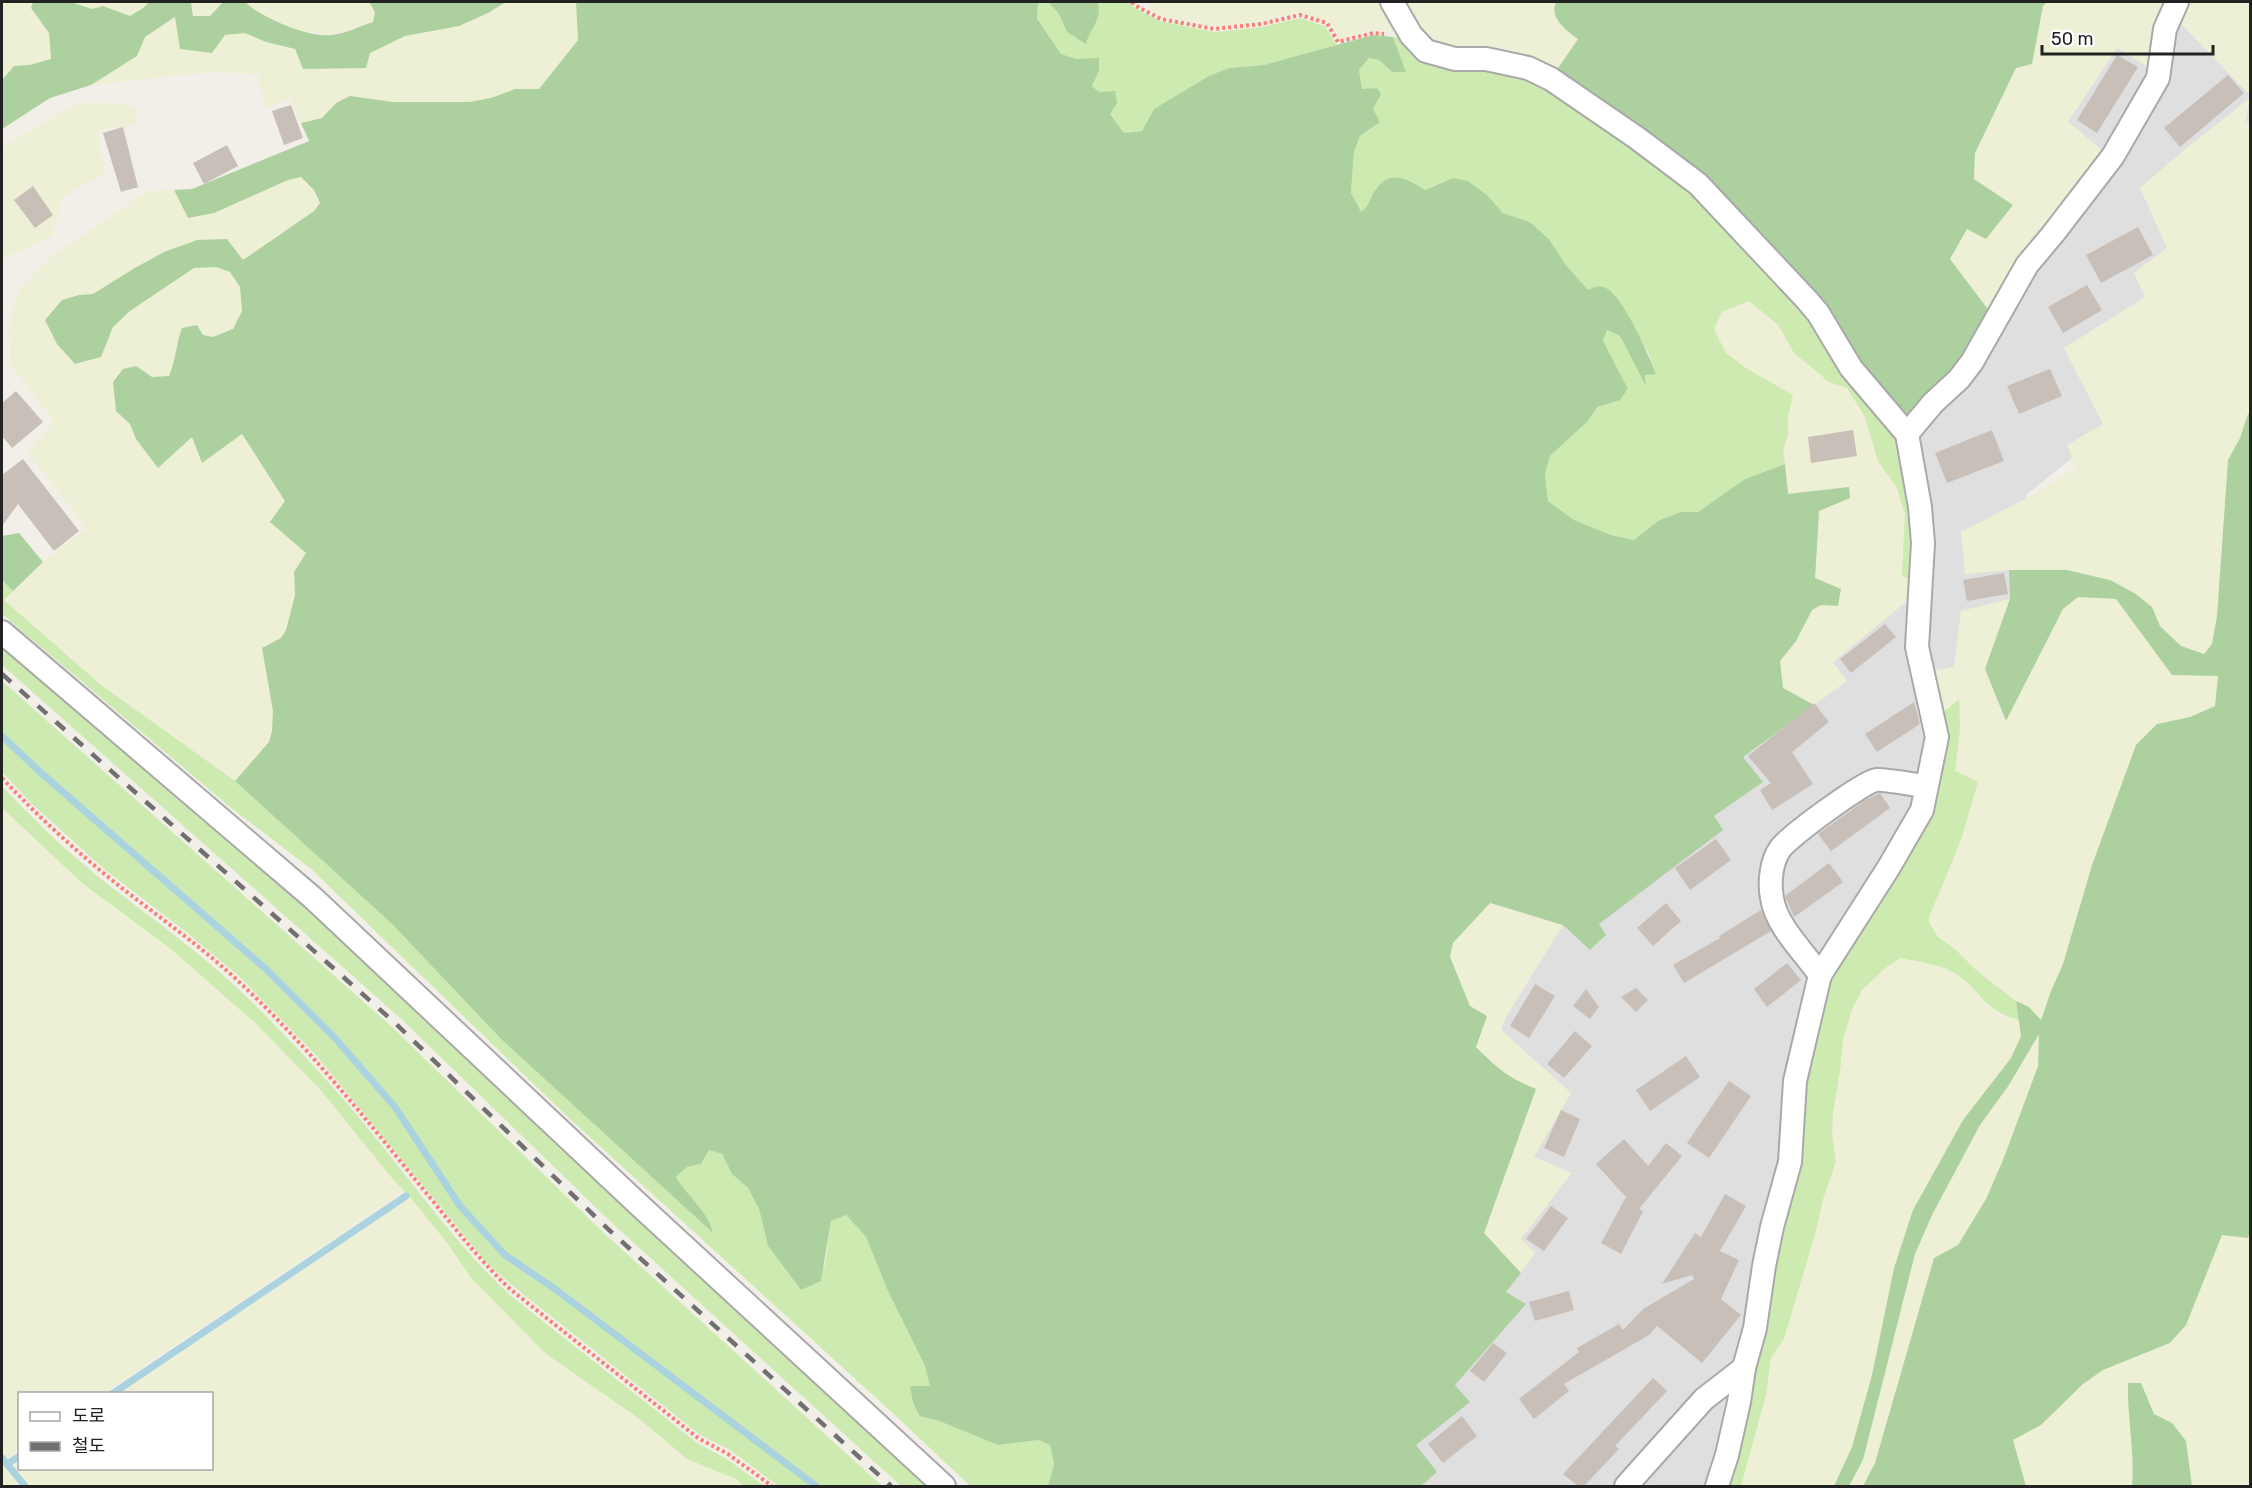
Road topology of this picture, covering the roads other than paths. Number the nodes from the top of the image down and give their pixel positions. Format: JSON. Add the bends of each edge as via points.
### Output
{"nodes":[{"id":1,"x":1392,"y":2,"type":"edge"},
{"id":2,"x":2177,"y":2,"type":"edge"},
{"id":3,"x":1906,"y":435,"type":"junction"},
{"id":4,"x":2,"y":632,"type":"edge"},
{"id":5,"x":1926,"y":786,"type":"junction"},
{"id":6,"x":1820,"y":975,"type":"junction"},
{"id":7,"x":1744,"y":1368,"type":"junction"},
{"id":8,"x":944,"y":1486,"type":"edge"},
{"id":9,"x":1626,"y":1486,"type":"edge"},
{"id":10,"x":1717,"y":1486,"type":"edge"}],
"edges":[{"from":1,"to":3,"type":"street","via":[[1411,35],[1426,51],[1439,56],[1508,63],[1551,79],[1698,184],[1806,299],[1851,368]]},
{"from":2,"to":3,"type":"street","via":[[2165,29],[2158,78],[2113,156],[2026,265],[1972,362]]},
{"from":3,"to":5,"type":"street","via":[[1923,543],[1917,647],[1937,737]]},
{"from":4,"to":8,"type":"street","via":[[313,898]]},
{"from":5,"to":6,"type":"street","via":[[1922,810]]},
{"from":5,"to":6,"type":"street","via":[[1877,779],[1827,810],[1780,849],[1772,875],[1772,901],[1786,929]]},
{"from":6,"to":7,"type":"street","via":[[1795,1081],[1790,1162],[1772,1227]]},
{"from":7,"to":9,"type":"street","via":[[1704,1399]]},
{"from":7,"to":10,"type":"street"}]}
